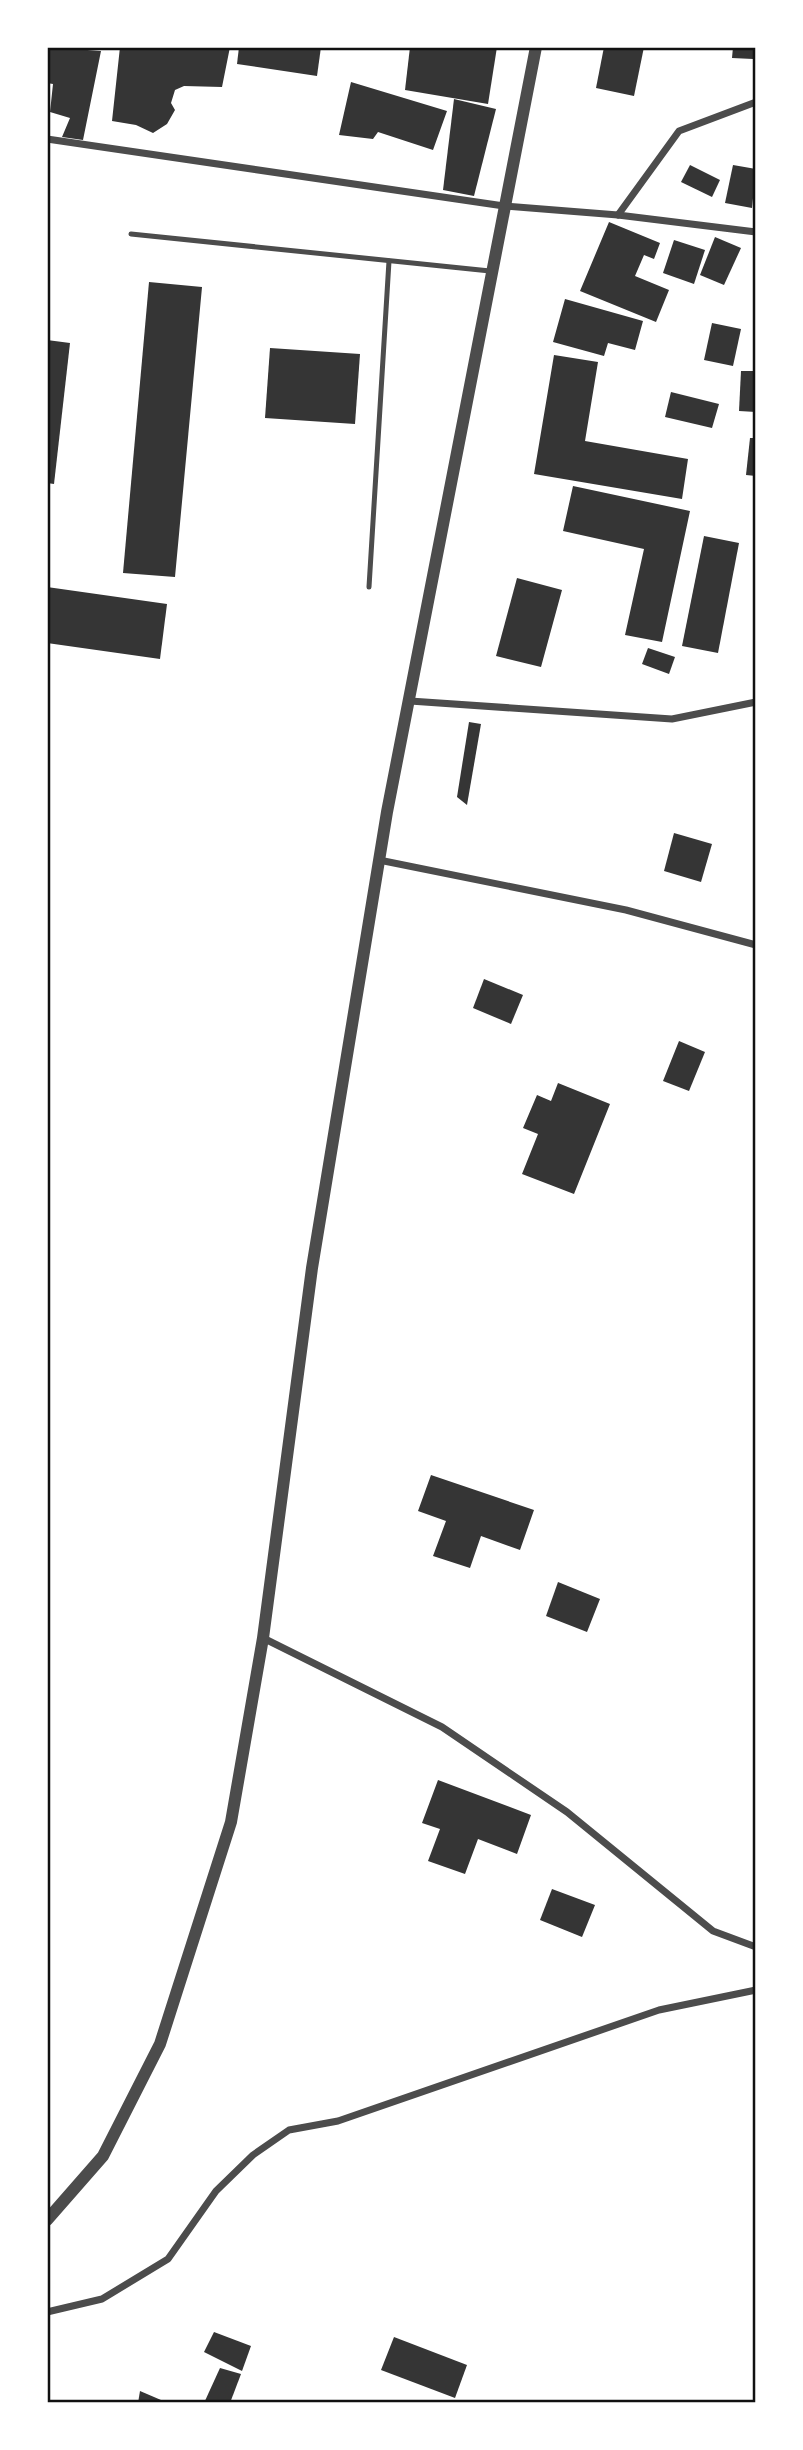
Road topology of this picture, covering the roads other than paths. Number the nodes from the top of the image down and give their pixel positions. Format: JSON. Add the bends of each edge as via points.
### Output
{"nodes":[{"id":1,"x":536,"y":47,"type":"edge"},
{"id":2,"x":756,"y":102,"type":"edge"},
{"id":3,"x":47,"y":139,"type":"edge"},
{"id":4,"x":504,"y":206,"type":"junction"},
{"id":5,"x":618,"y":215,"type":"junction"},
{"id":6,"x":756,"y":232,"type":"edge"},
{"id":7,"x":131,"y":234,"type":"dead end"},
{"id":8,"x":389,"y":261,"type":"junction"},
{"id":9,"x":491,"y":272,"type":"junction"},
{"id":10,"x":369,"y":587,"type":"dead end"},
{"id":11,"x":410,"y":701,"type":"junction"},
{"id":12,"x":756,"y":702,"type":"edge"},
{"id":13,"x":379,"y":860,"type":"junction"},
{"id":14,"x":756,"y":945,"type":"edge"},
{"id":15,"x":263,"y":1638,"type":"junction"},
{"id":16,"x":756,"y":1947,"type":"edge"},
{"id":17,"x":756,"y":1990,"type":"edge"},
{"id":18,"x":47,"y":2220,"type":"edge"},
{"id":19,"x":47,"y":2312,"type":"edge"}],
"edges":[{"from":1,"to":4,"type":"street"},
{"from":2,"to":5,"type":"street","via":[[679,131]]},
{"from":3,"to":4,"type":"street"},
{"from":4,"to":5,"type":"street"},
{"from":4,"to":9,"type":"street"},
{"from":5,"to":6,"type":"street"},
{"from":7,"to":8,"type":"lane"},
{"from":8,"to":9,"type":"lane"},
{"from":8,"to":10,"type":"lane"},
{"from":9,"to":11,"type":"street"},
{"from":11,"to":12,"type":"street","via":[[672,719]]},
{"from":11,"to":13,"type":"street"},
{"from":13,"to":14,"type":"street","via":[[626,910]]},
{"from":13,"to":15,"type":"street","via":[[312,1268]]},
{"from":15,"to":16,"type":"street","via":[[442,1727],[567,1812],[713,1931]]},
{"from":15,"to":18,"type":"street","via":[[231,1822],[160,2044],[103,2156]]},
{"from":17,"to":19,"type":"street","via":[[659,2010],[338,2121],[289,2130],[253,2155],[216,2191],[168,2259],[102,2299]]}]}
